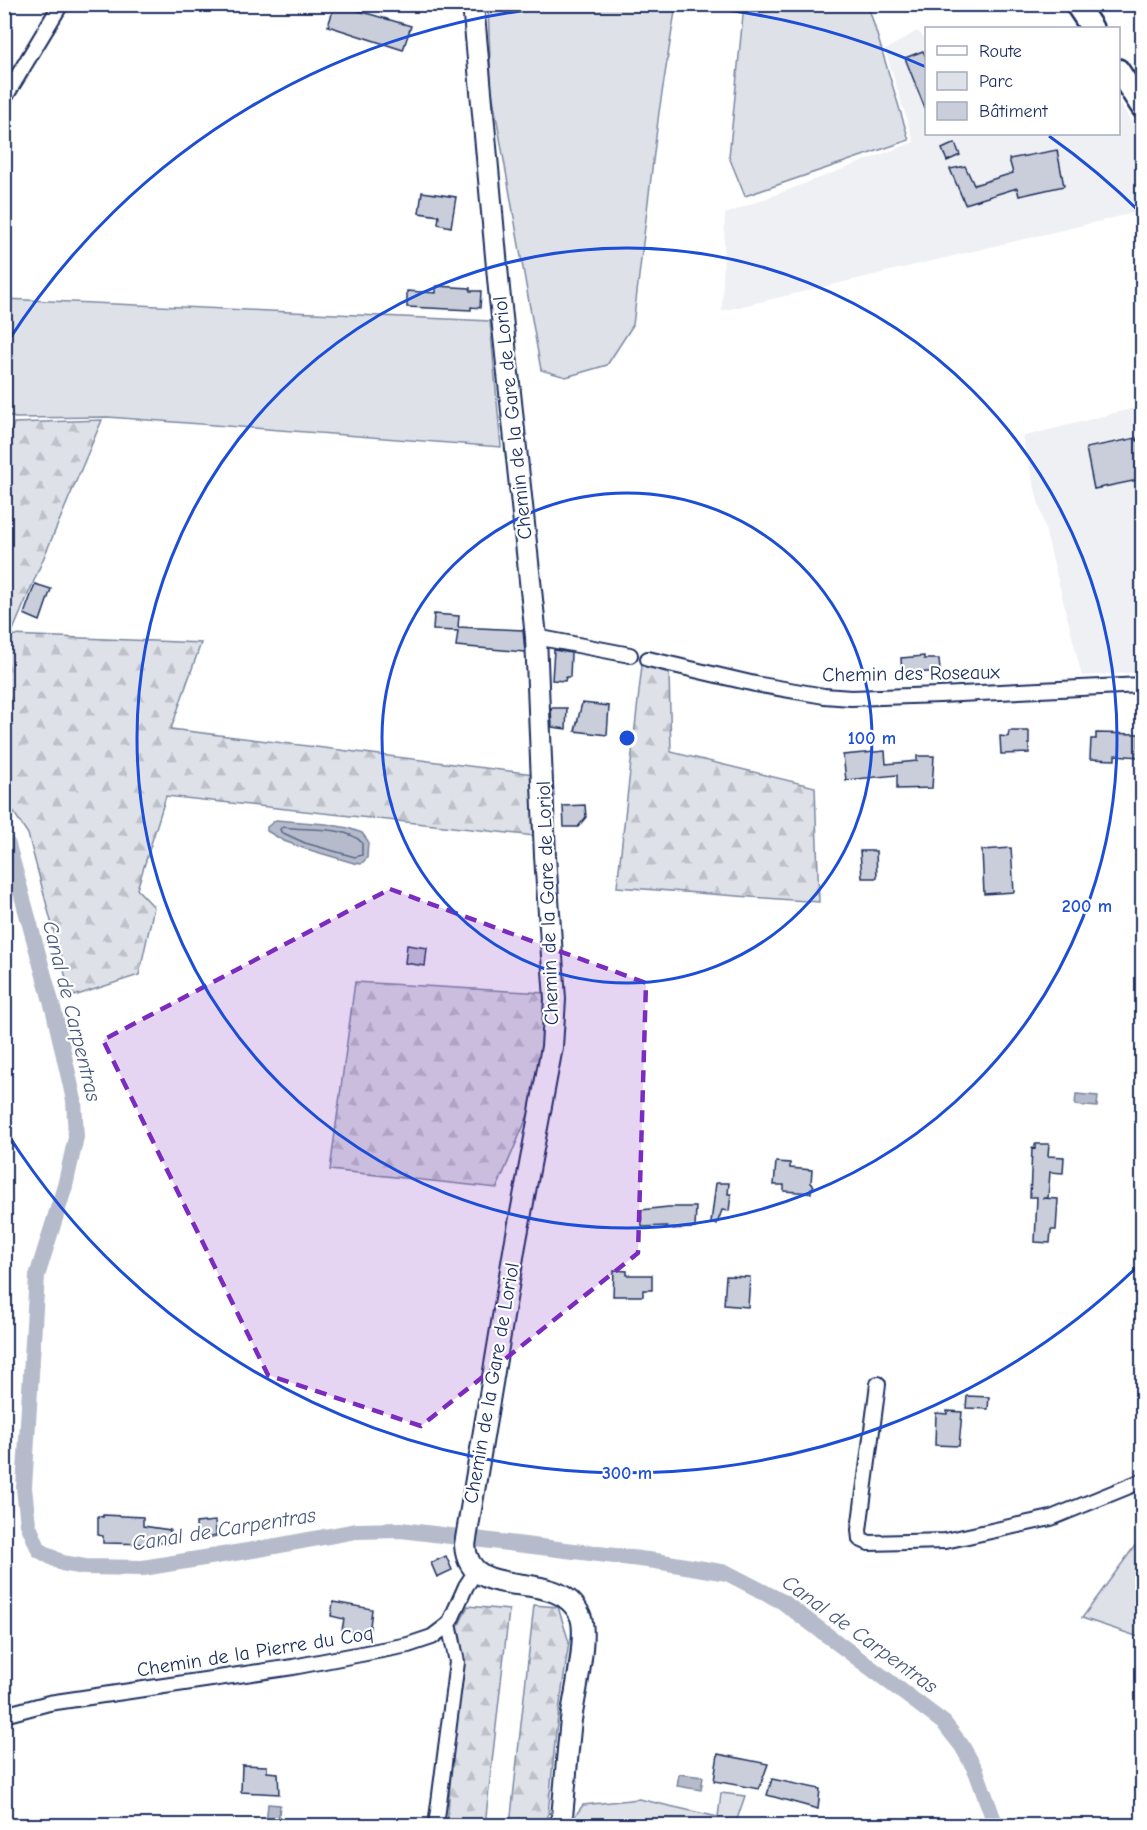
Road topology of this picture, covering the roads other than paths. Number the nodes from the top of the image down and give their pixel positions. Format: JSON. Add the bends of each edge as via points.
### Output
{"nodes":[{"id":1,"x":61,"y":4,"type":"edge"},
{"id":2,"x":473,"y":4,"type":"edge"},
{"id":3,"x":1076,"y":4,"type":"edge"},
{"id":4,"x":1091,"y":27,"type":"edge"},
{"id":5,"x":1120,"y":72,"type":"edge"},
{"id":6,"x":4,"y":99,"type":"edge"},
{"id":7,"x":1143,"y":107,"type":"edge"},
{"id":8,"x":536,"y":637,"type":"junction"},
{"id":9,"x":630,"y":655,"type":"dead end"},
{"id":10,"x":648,"y":659,"type":"dead end"},
{"id":11,"x":1143,"y":685,"type":"edge"},
{"id":12,"x":878,"y":1384,"type":"dead end"},
{"id":13,"x":1143,"y":1481,"type":"edge"},
{"id":14,"x":476,"y":1571,"type":"junction"},
{"id":15,"x":449,"y":1624,"type":"junction"},
{"id":16,"x":4,"y":1715,"type":"edge"},
{"id":17,"x":436,"y":1826,"type":"edge"},
{"id":18,"x":561,"y":1826,"type":"edge"}],
"edges":[{"from":1,"to":6,"type":"street"},
{"from":2,"to":8,"type":"street","name":"Chemin de la Gare de Loriol"},
{"from":3,"to":4,"type":"main road"},
{"from":5,"to":7,"type":"main road"},
{"from":8,"to":9,"type":"street"},
{"from":8,"to":14,"type":"street","name":"Chemin de la Gare de Loriol","via":[[555,999],[552,1047],[466,1537],[466,1555]]},
{"from":10,"to":11,"type":"street","name":"Chemin des Roseaux","via":[[824,696]]},
{"from":12,"to":13,"type":"street","via":[[859,1530],[860,1539],[869,1543],[945,1541],[1051,1518]]},
{"from":14,"to":15,"type":"street"},
{"from":14,"to":18,"type":"street","via":[[509,1584],[558,1592],[581,1616],[584,1633]]},
{"from":15,"to":16,"type":"street","name":"Chemin de la Pierre du Coq","via":[[432,1637],[408,1645],[293,1667],[50,1703]]},
{"from":15,"to":17,"type":"street","via":[[457,1662]]}]}
